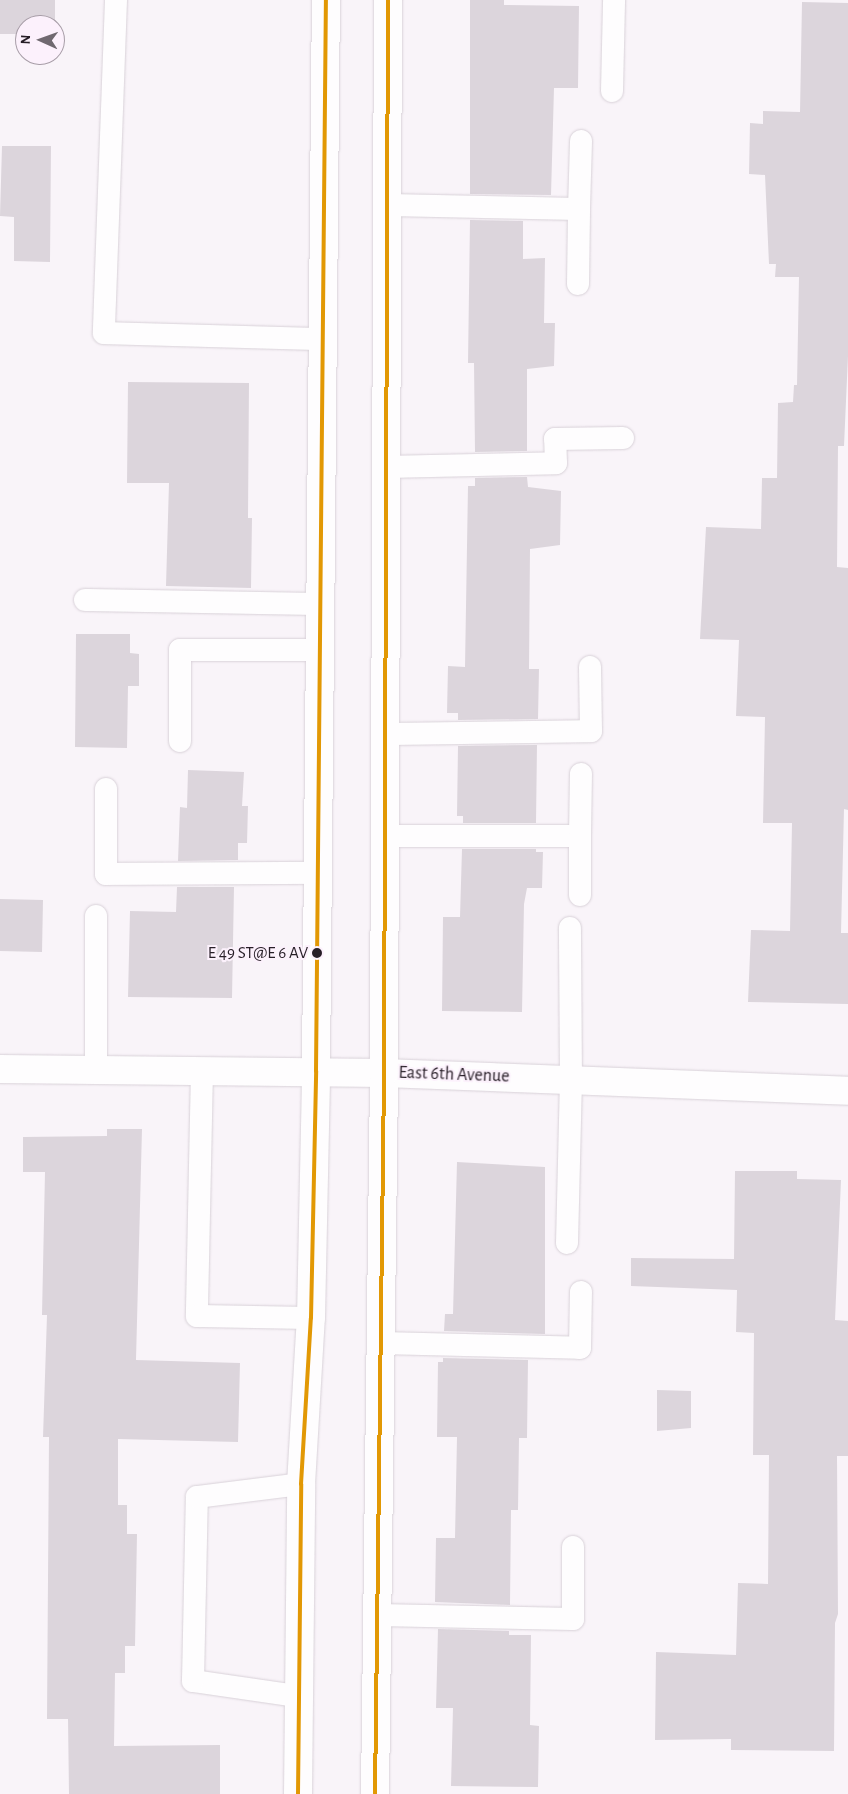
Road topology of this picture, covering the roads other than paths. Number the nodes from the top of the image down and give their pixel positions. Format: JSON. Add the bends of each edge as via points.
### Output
{"nodes":[{"id":1,"x":116,"y":0,"type":"edge"},
{"id":2,"x":326,"y":0,"type":"edge"},
{"id":3,"x":388,"y":0,"type":"edge"},
{"id":4,"x":614,"y":0,"type":"edge"},
{"id":5,"x":612,"y":91,"type":"dead end"},
{"id":6,"x":581,"y":141,"type":"dead end"},
{"id":7,"x":388,"y":205,"type":"junction"},
{"id":8,"x":579,"y":209,"type":"junction"},
{"id":9,"x":578,"y":284,"type":"dead end"},
{"id":10,"x":323,"y":338,"type":"junction"},
{"id":11,"x":623,"y":438,"type":"dead end"},
{"id":12,"x":386,"y":467,"type":"junction"},
{"id":13,"x":85,"y":600,"type":"dead end"},
{"id":14,"x":320,"y":604,"type":"junction"},
{"id":15,"x":320,"y":650,"type":"junction"},
{"id":16,"x":590,"y":667,"type":"dead end"},
{"id":17,"x":386,"y":734,"type":"junction"},
{"id":18,"x":180,"y":741,"type":"dead end"},
{"id":19,"x":581,"y":774,"type":"dead end"},
{"id":20,"x":106,"y":789,"type":"dead end"},
{"id":21,"x":385,"y":836,"type":"junction"},
{"id":22,"x":580,"y":836,"type":"junction"},
{"id":23,"x":318,"y":874,"type":"junction"},
{"id":24,"x":580,"y":895,"type":"dead end"},
{"id":25,"x":96,"y":916,"type":"dead end"},
{"id":26,"x":570,"y":928,"type":"dead end"},
{"id":27,"x":0,"y":1069,"type":"edge"},
{"id":28,"x":96,"y":1070,"type":"junction"},
{"id":29,"x":202,"y":1070,"type":"junction"},
{"id":30,"x":316,"y":1072,"type":"junction"},
{"id":31,"x":384,"y":1073,"type":"junction"},
{"id":32,"x":571,"y":1080,"type":"junction"},
{"id":33,"x":848,"y":1091,"type":"edge"},
{"id":34,"x":567,"y":1243,"type":"dead end"},
{"id":35,"x":581,"y":1292,"type":"dead end"},
{"id":36,"x":310,"y":1318,"type":"junction"},
{"id":37,"x":381,"y":1342,"type":"junction"},
{"id":38,"x":302,"y":1484,"type":"junction"},
{"id":39,"x":573,"y":1547,"type":"dead end"},
{"id":40,"x":377,"y":1615,"type":"junction"},
{"id":41,"x":297,"y":1696,"type":"junction"},
{"id":42,"x":298,"y":1794,"type":"edge"},
{"id":43,"x":375,"y":1794,"type":"edge"}],
"edges":[{"from":1,"to":10,"type":"lane","via":[[104,333]]},
{"from":2,"to":10,"type":"main road"},
{"from":3,"to":7,"type":"main road"},
{"from":4,"to":5,"type":"lane"},
{"from":6,"to":8,"type":"lane"},
{"from":7,"to":8,"type":"lane"},
{"from":7,"to":12,"type":"main road"},
{"from":8,"to":9,"type":"lane"},
{"from":10,"to":14,"type":"main road"},
{"from":11,"to":12,"type":"lane","via":[[556,439],[556,463]]},
{"from":12,"to":17,"type":"main road"},
{"from":13,"to":14,"type":"lane"},
{"from":14,"to":15,"type":"main road"},
{"from":15,"to":18,"type":"lane","via":[[180,650]]},
{"from":15,"to":23,"type":"main road"},
{"from":16,"to":17,"type":"lane","via":[[591,731]]},
{"from":17,"to":21,"type":"main road"},
{"from":19,"to":22,"type":"lane"},
{"from":20,"to":23,"type":"lane","via":[[106,874]]},
{"from":21,"to":22,"type":"lane"},
{"from":21,"to":31,"type":"main road"},
{"from":22,"to":24,"type":"lane"},
{"from":23,"to":30,"type":"main road"},
{"from":25,"to":28,"type":"lane"},
{"from":26,"to":32,"type":"lane"},
{"from":27,"to":28,"type":"main road","name":"East 6th Avenue"},
{"from":28,"to":29,"type":"main road","name":"East 6th Avenue"},
{"from":29,"to":30,"type":"main road","name":"East 6th Avenue"},
{"from":29,"to":36,"type":"lane","via":[[197,1316]]},
{"from":30,"to":31,"type":"main road","name":"East 6th Avenue"},
{"from":30,"to":36,"type":"main road"},
{"from":31,"to":32,"type":"main road","name":"East 6th Avenue"},
{"from":31,"to":37,"type":"main road"},
{"from":32,"to":33,"type":"main road","name":"East 6th Avenue"},
{"from":32,"to":34,"type":"lane"},
{"from":35,"to":37,"type":"lane","via":[[580,1348]]},
{"from":36,"to":38,"type":"main road"},
{"from":37,"to":40,"type":"main road"},
{"from":38,"to":41,"type":"main road"},
{"from":38,"to":41,"type":"lane","via":[[197,1497],[193,1681]]},
{"from":39,"to":40,"type":"lane","via":[[573,1619]]},
{"from":40,"to":43,"type":"main road"},
{"from":41,"to":42,"type":"main road"}]}
